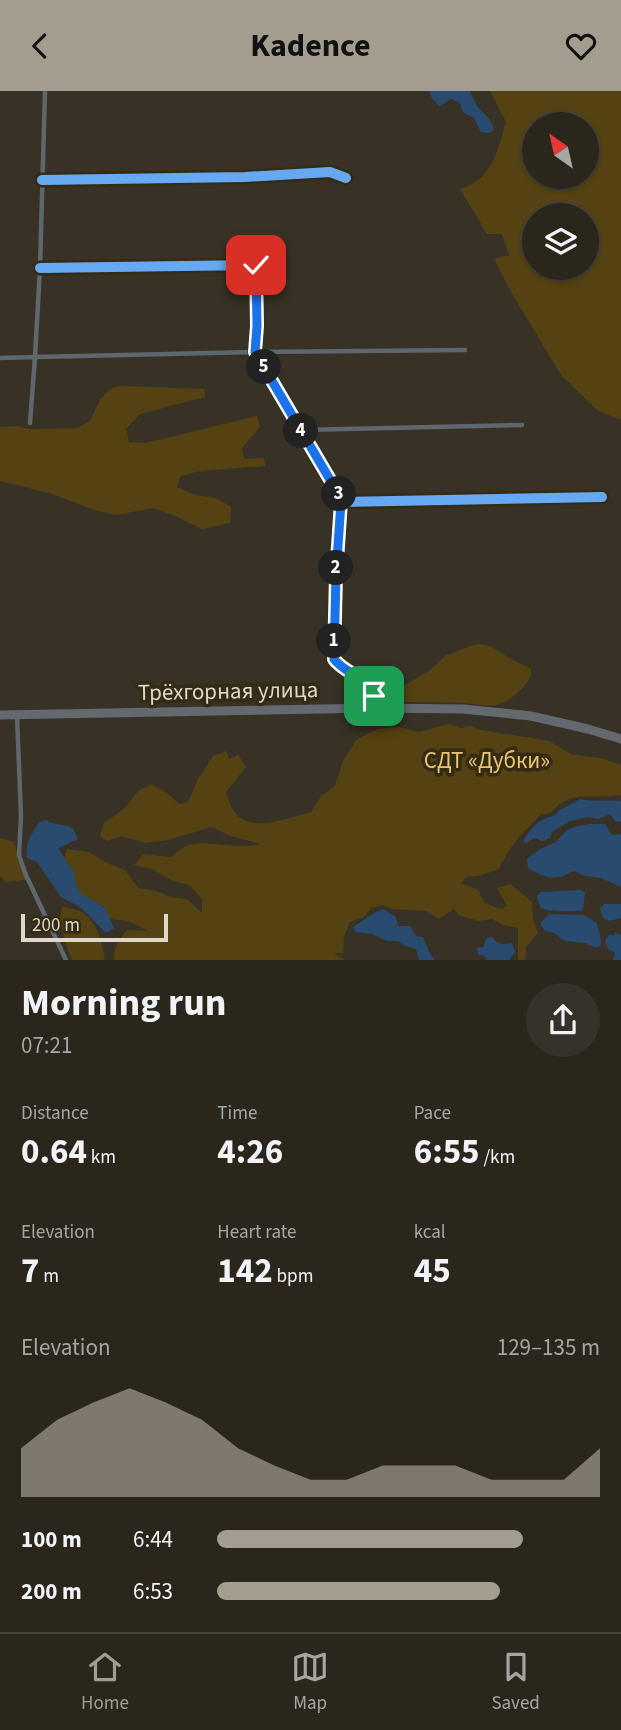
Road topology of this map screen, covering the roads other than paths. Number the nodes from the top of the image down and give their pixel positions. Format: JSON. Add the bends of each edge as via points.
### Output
{"nodes":[{"id":1,"x":44,"y":91,"type":"edge"},
{"id":2,"x":346,"y":178,"type":"dead end"},
{"id":3,"x":42,"y":180,"type":"junction"},
{"id":4,"x":40,"y":268,"type":"junction"},
{"id":5,"x":465,"y":349,"type":"dead end"},
{"id":6,"x":255,"y":352,"type":"junction"},
{"id":7,"x":34,"y":357,"type":"junction"},
{"id":8,"x":0,"y":358,"type":"edge"},
{"id":9,"x":30,"y":423,"type":"dead end"},
{"id":10,"x":522,"y":425,"type":"dead end"},
{"id":11,"x":300,"y":430,"type":"junction"},
{"id":12,"x":602,"y":497,"type":"dead end"},
{"id":13,"x":341,"y":502,"type":"junction"},
{"id":14,"x":373,"y":708,"type":"junction"},
{"id":15,"x":0,"y":715,"type":"edge"},
{"id":16,"x":17,"y":715,"type":"junction"},
{"id":17,"x":621,"y":739,"type":"edge"},
{"id":18,"x":66,"y":960,"type":"edge"}],
"edges":[{"from":1,"to":3,"type":"street"},
{"from":2,"to":3,"type":"street","via":[[330,172]]},
{"from":3,"to":4,"type":"street"},
{"from":4,"to":6,"type":"street","via":[[256,265]]},
{"from":4,"to":7,"type":"street"},
{"from":5,"to":6,"type":"street"},
{"from":6,"to":7,"type":"street"},
{"from":6,"to":11,"type":"street"},
{"from":7,"to":8,"type":"street"},
{"from":7,"to":9,"type":"street"},
{"from":10,"to":11,"type":"street"},
{"from":11,"to":13,"type":"street"},
{"from":12,"to":13,"type":"street"},
{"from":13,"to":14,"type":"street","via":[[334,659],[370,687]]},
{"from":14,"to":16,"type":"highway","name":"Трёхгорная улица"},
{"from":14,"to":17,"type":"highway","name":"Трёхгорная улица","via":[[497,711]]},
{"from":15,"to":16,"type":"highway","name":"Трёхгорная улица"},
{"from":16,"to":18,"type":"street","via":[[19,855]]}]}
